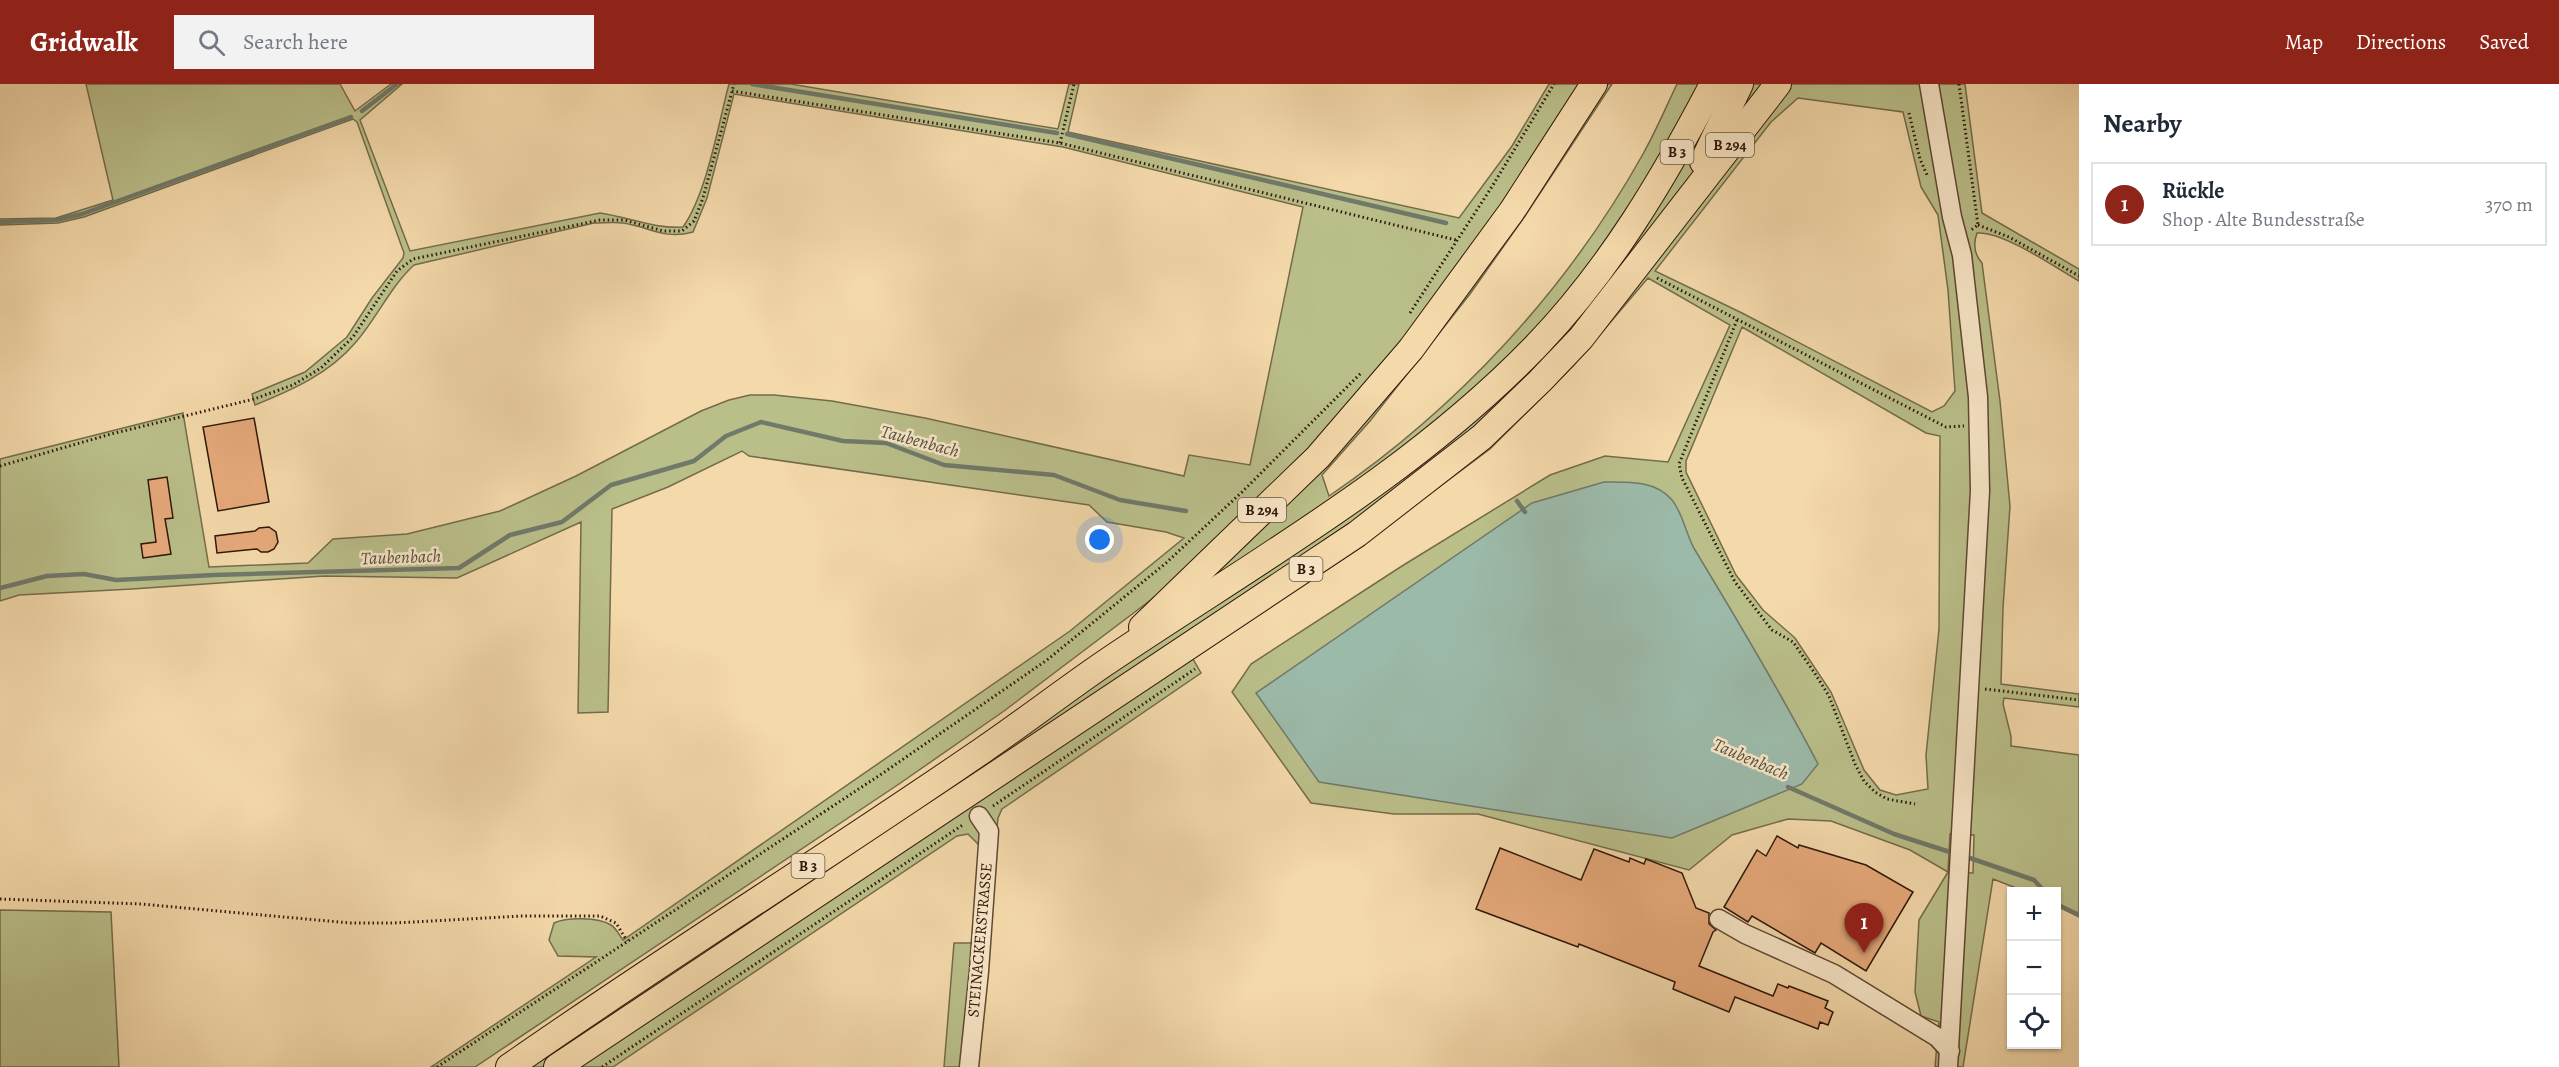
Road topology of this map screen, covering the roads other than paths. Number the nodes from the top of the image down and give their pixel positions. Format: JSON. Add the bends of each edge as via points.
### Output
{"nodes":[{"id":1,"x":1594,"y":84,"type":"edge"},
{"id":2,"x":1713,"y":84,"type":"edge"},
{"id":3,"x":1740,"y":84,"type":"edge"},
{"id":4,"x":1778,"y":84,"type":"edge"},
{"id":5,"x":1929,"y":84,"type":"edge"},
{"id":6,"x":1683,"y":206,"type":"junction"},
{"id":7,"x":1106,"y":663,"type":"junction"},
{"id":8,"x":979,"y":816,"type":"road end"},
{"id":9,"x":1719,"y":919,"type":"dead end"},
{"id":10,"x":1949,"y":1059,"type":"edge"},
{"id":11,"x":509,"y":1067,"type":"edge"},
{"id":12,"x":557,"y":1067,"type":"edge"},
{"id":13,"x":969,"y":1067,"type":"edge"}],
"edges":[{"from":1,"to":7,"type":"highway","number":"B 294","via":[[1512,211],[1411,349],[1318,457]]},
{"from":2,"to":7,"type":"highway","number":"B 3","via":[[1637,218],[1600,271],[1538,344],[1477,403],[1338,510]]},
{"from":3,"to":6,"type":"highway","number":"B 3"},
{"from":4,"to":6,"type":"highway","number":"B 294"},
{"from":5,"to":10,"type":"street","via":[[1959,239],[1979,425],[1980,491]]},
{"from":6,"to":12,"type":"highway","number":"B 3","via":[[1573,347],[1508,413],[1422,486],[1273,591]]},
{"from":7,"to":11,"type":"highway","number":"B 3","via":[[982,751]]},
{"from":8,"to":13,"type":"street","name":"STEINACKERSTRASSE","via":[[989,831]]},
{"from":9,"to":10,"type":"street","via":[[1834,974],[1937,1037]]}]}
